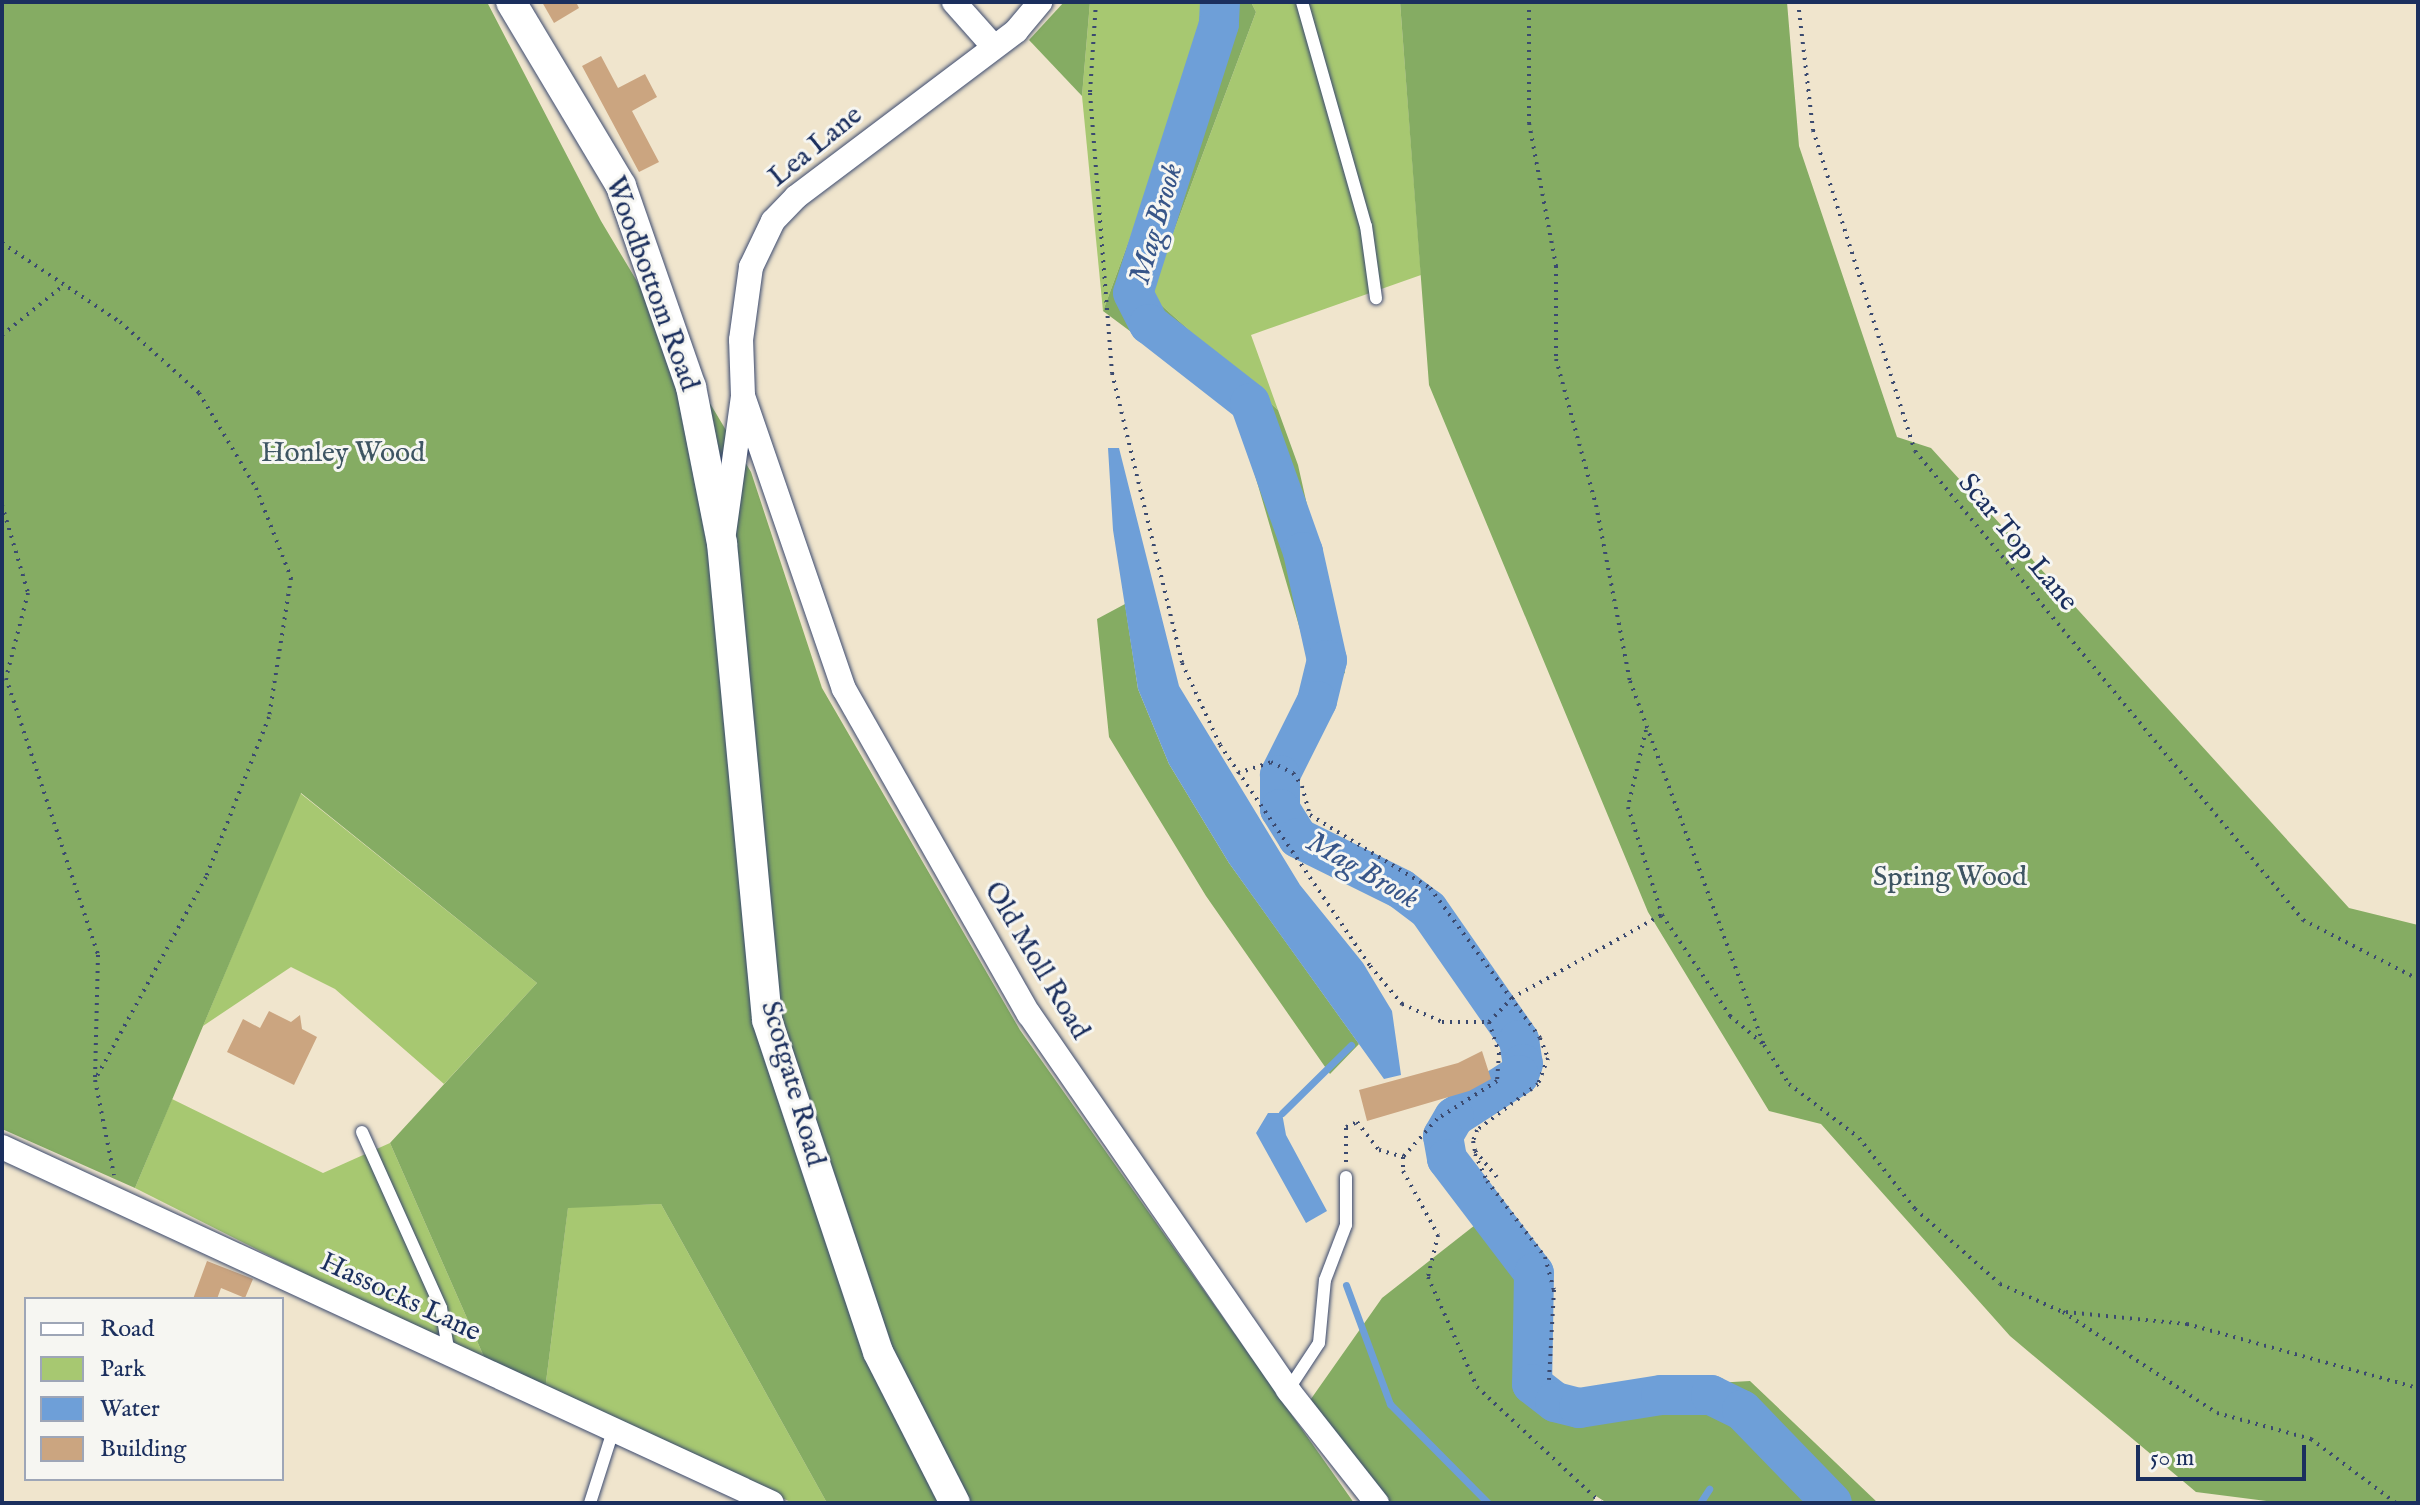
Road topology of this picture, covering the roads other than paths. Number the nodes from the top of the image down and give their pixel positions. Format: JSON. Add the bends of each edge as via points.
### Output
{"nodes":[{"id":1,"x":511,"y":2,"type":"edge"},
{"id":2,"x":954,"y":2,"type":"edge"},
{"id":3,"x":1040,"y":2,"type":"edge"},
{"id":4,"x":1302,"y":2,"type":"edge"},
{"id":5,"x":994,"y":47,"type":"junction"},
{"id":6,"x":1376,"y":298,"type":"dead end"},
{"id":7,"x":743,"y":396,"type":"junction"},
{"id":8,"x":722,"y":543,"type":"junction"},
{"id":9,"x":362,"y":1132,"type":"dead end"},
{"id":10,"x":2,"y":1147,"type":"edge"},
{"id":11,"x":1346,"y":1177,"type":"road end"},
{"id":12,"x":449,"y":1354,"type":"junction"},
{"id":13,"x":1288,"y":1390,"type":"junction"},
{"id":14,"x":614,"y":1428,"type":"junction"},
{"id":15,"x":590,"y":1503,"type":"edge"},
{"id":16,"x":772,"y":1503,"type":"edge"},
{"id":17,"x":955,"y":1503,"type":"edge"},
{"id":18,"x":1377,"y":1503,"type":"edge"}],
"edges":[{"from":1,"to":8,"type":"street","name":"Woodbottom Road","via":[[621,186],[691,387]]},
{"from":2,"to":5,"type":"street"},
{"from":3,"to":5,"type":"street","name":"Lea Lane"},
{"from":4,"to":6,"type":"lane","via":[[1366,226]]},
{"from":5,"to":7,"type":"street","name":"Lea Lane","via":[[796,197],[773,221],[751,267],[741,340]]},
{"from":7,"to":8,"type":"street","name":"Lea Lane"},
{"from":7,"to":13,"type":"street","name":"Old Moll Road","via":[[844,689],[1029,1014]]},
{"from":8,"to":17,"type":"street","name":"Scotgate Road","via":[[767,1020],[878,1352]]},
{"from":9,"to":12,"type":"lane","via":[[441,1308]]},
{"from":10,"to":12,"type":"street","name":"Hassocks Lane"},
{"from":11,"to":13,"type":"lane","via":[[1346,1225],[1325,1280],[1319,1343]]},
{"from":12,"to":14,"type":"street","name":"Hassocks Lane"},
{"from":13,"to":18,"type":"street","name":"Old Moll Road"},
{"from":14,"to":15,"type":"lane"},
{"from":14,"to":16,"type":"street","name":"Hassocks Lane"}]}
